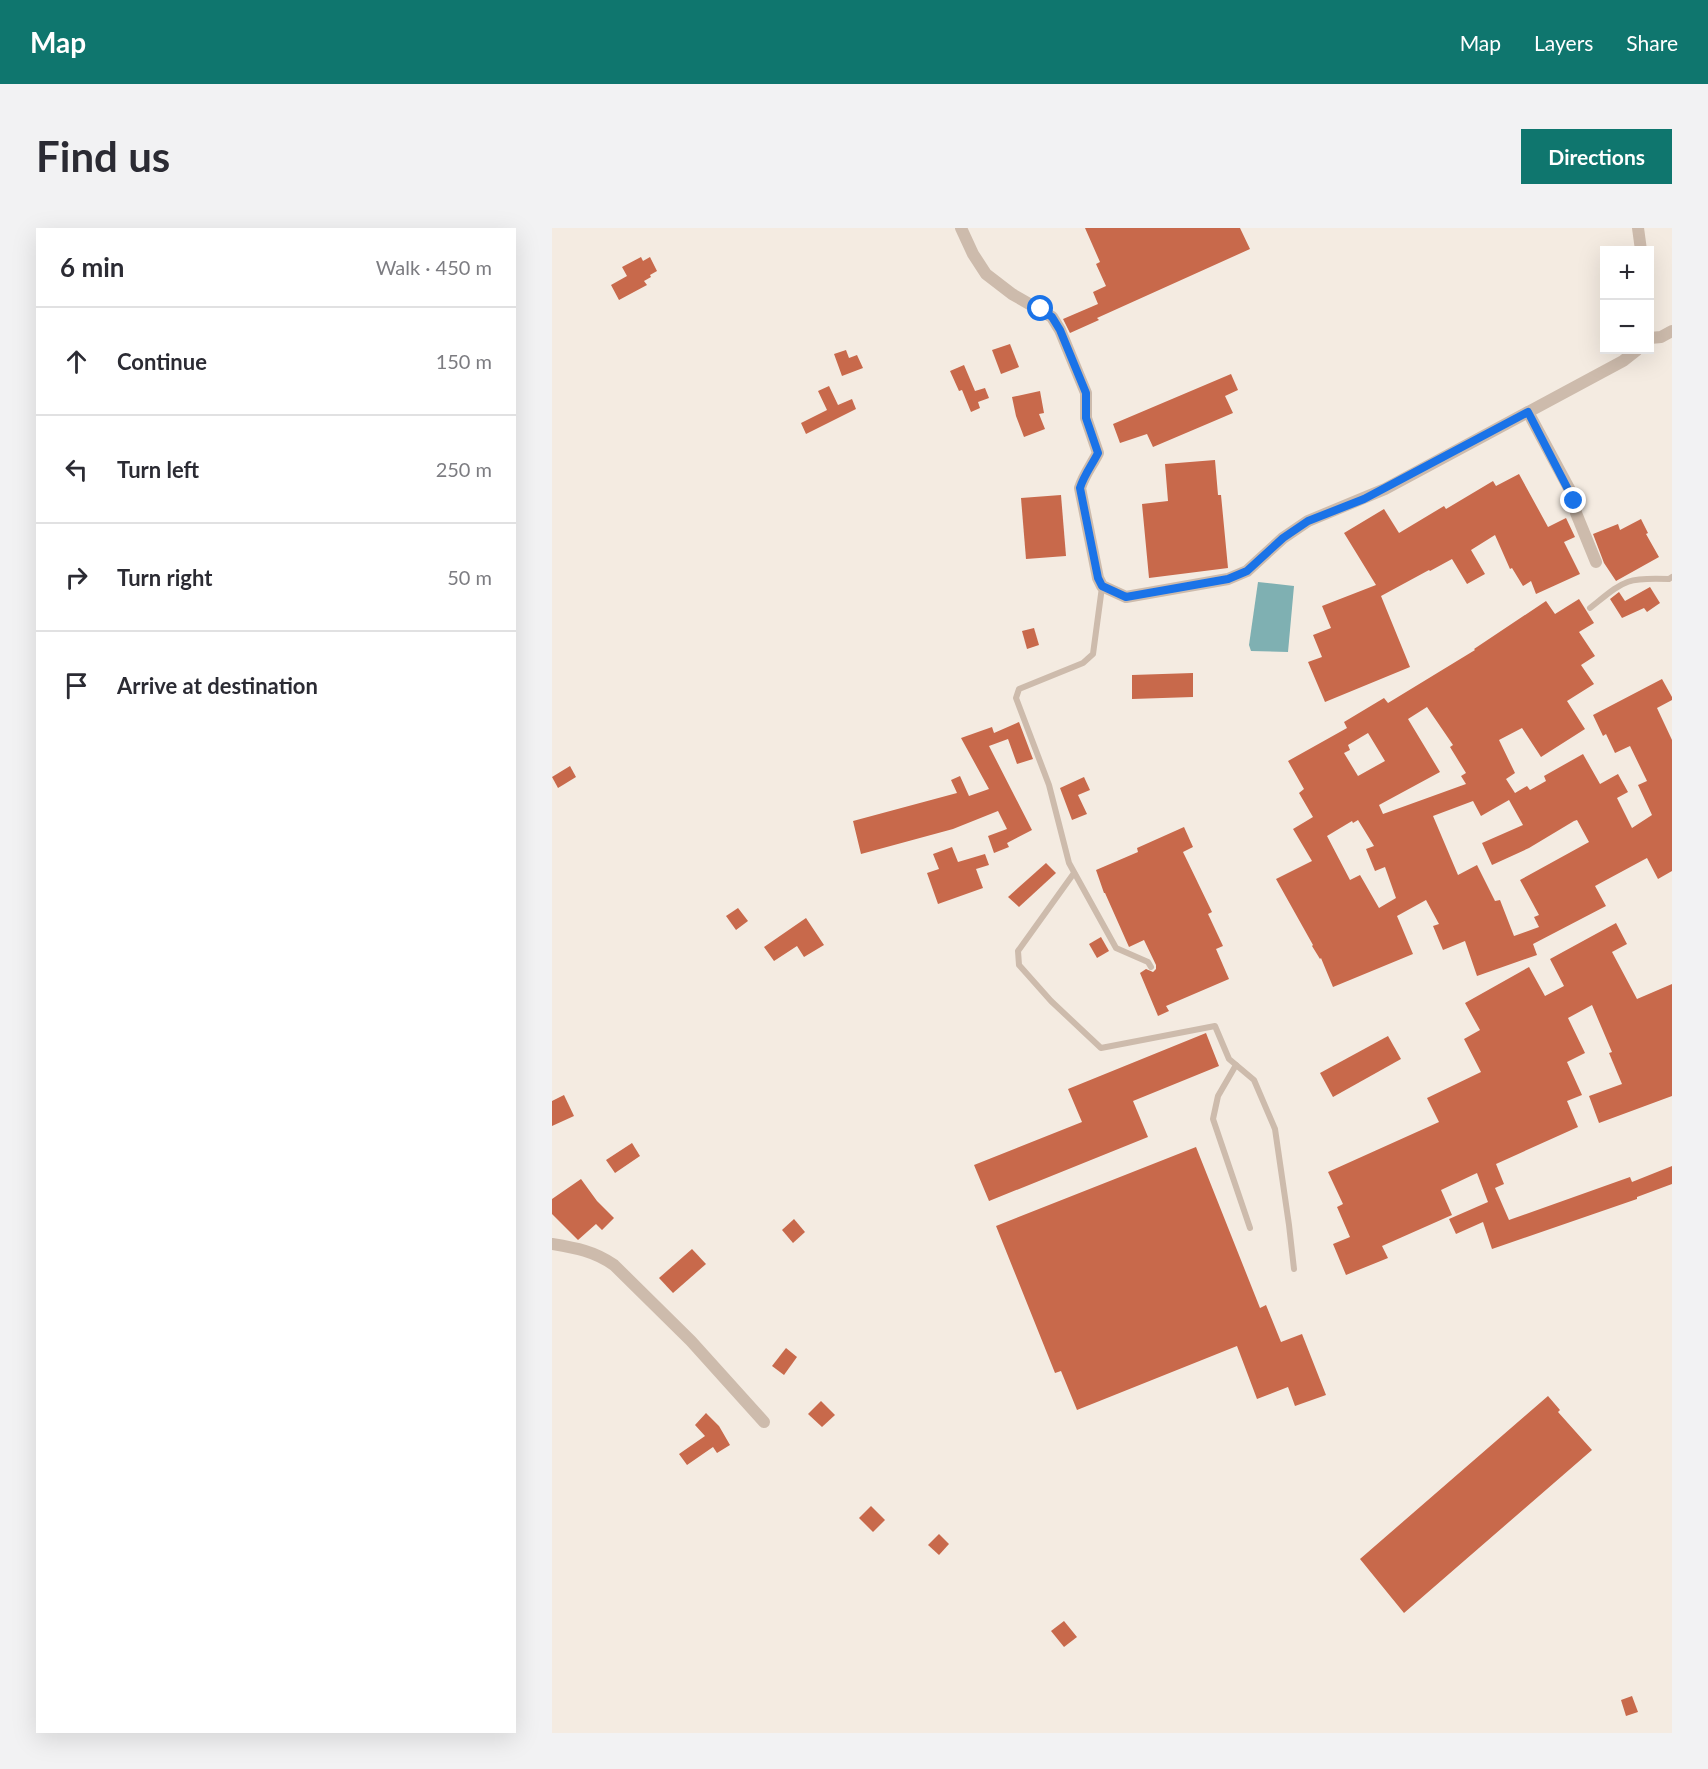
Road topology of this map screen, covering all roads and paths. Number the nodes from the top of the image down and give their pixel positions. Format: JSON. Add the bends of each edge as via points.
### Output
{"nodes":[{"id":1,"x":961,"y":228,"type":"edge"},
{"id":2,"x":1638,"y":228,"type":"edge"},
{"id":3,"x":1640,"y":246,"type":"edge"},
{"id":4,"x":1672,"y":331,"type":"edge"},
{"id":5,"x":1654,"y":338,"type":"edge"},
{"id":6,"x":1632,"y":354,"type":"edge"},
{"id":7,"x":1528,"y":412,"type":"junction"},
{"id":8,"x":1596,"y":562,"type":"dead end"},
{"id":9,"x":1672,"y":577,"type":"edge"},
{"id":10,"x":1102,"y":586,"type":"junction"},
{"id":11,"x":1590,"y":608,"type":"dead end"},
{"id":12,"x":1074,"y":873,"type":"junction"},
{"id":13,"x":1151,"y":967,"type":"dead end"},
{"id":14,"x":1236,"y":1065,"type":"junction"},
{"id":15,"x":1250,"y":1228,"type":"dead end"},
{"id":16,"x":552,"y":1244,"type":"edge"},
{"id":17,"x":1294,"y":1269,"type":"dead end"},
{"id":18,"x":764,"y":1422,"type":"dead end"}],
"edges":[{"from":1,"to":10,"type":"street","via":[[986,274],[1052,317],[1086,393],[1086,418],[1098,453],[1080,488]]},
{"from":2,"to":3,"type":"street"},
{"from":4,"to":5,"type":"street"},
{"from":6,"to":7,"type":"street"},
{"from":7,"to":8,"type":"street","via":[[1571,492]]},
{"from":7,"to":10,"type":"street","via":[[1374,494],[1308,521],[1247,571],[1228,579],[1126,597]]},
{"from":9,"to":11,"type":"lane","via":[[1631,579]]},
{"from":10,"to":12,"type":"lane","via":[[1093,654],[1083,663],[1019,689],[1016,698],[1049,784]]},
{"from":12,"to":13,"type":"lane","via":[[1116,948]]},
{"from":12,"to":14,"type":"lane","via":[[1018,951],[1019,965],[1101,1048],[1215,1026],[1229,1059]]},
{"from":14,"to":15,"type":"lane","via":[[1218,1096],[1213,1119]]},
{"from":14,"to":17,"type":"lane","via":[[1254,1080],[1275,1129]]},
{"from":16,"to":18,"type":"street","via":[[585,1249],[614,1265],[692,1341]]}]}
